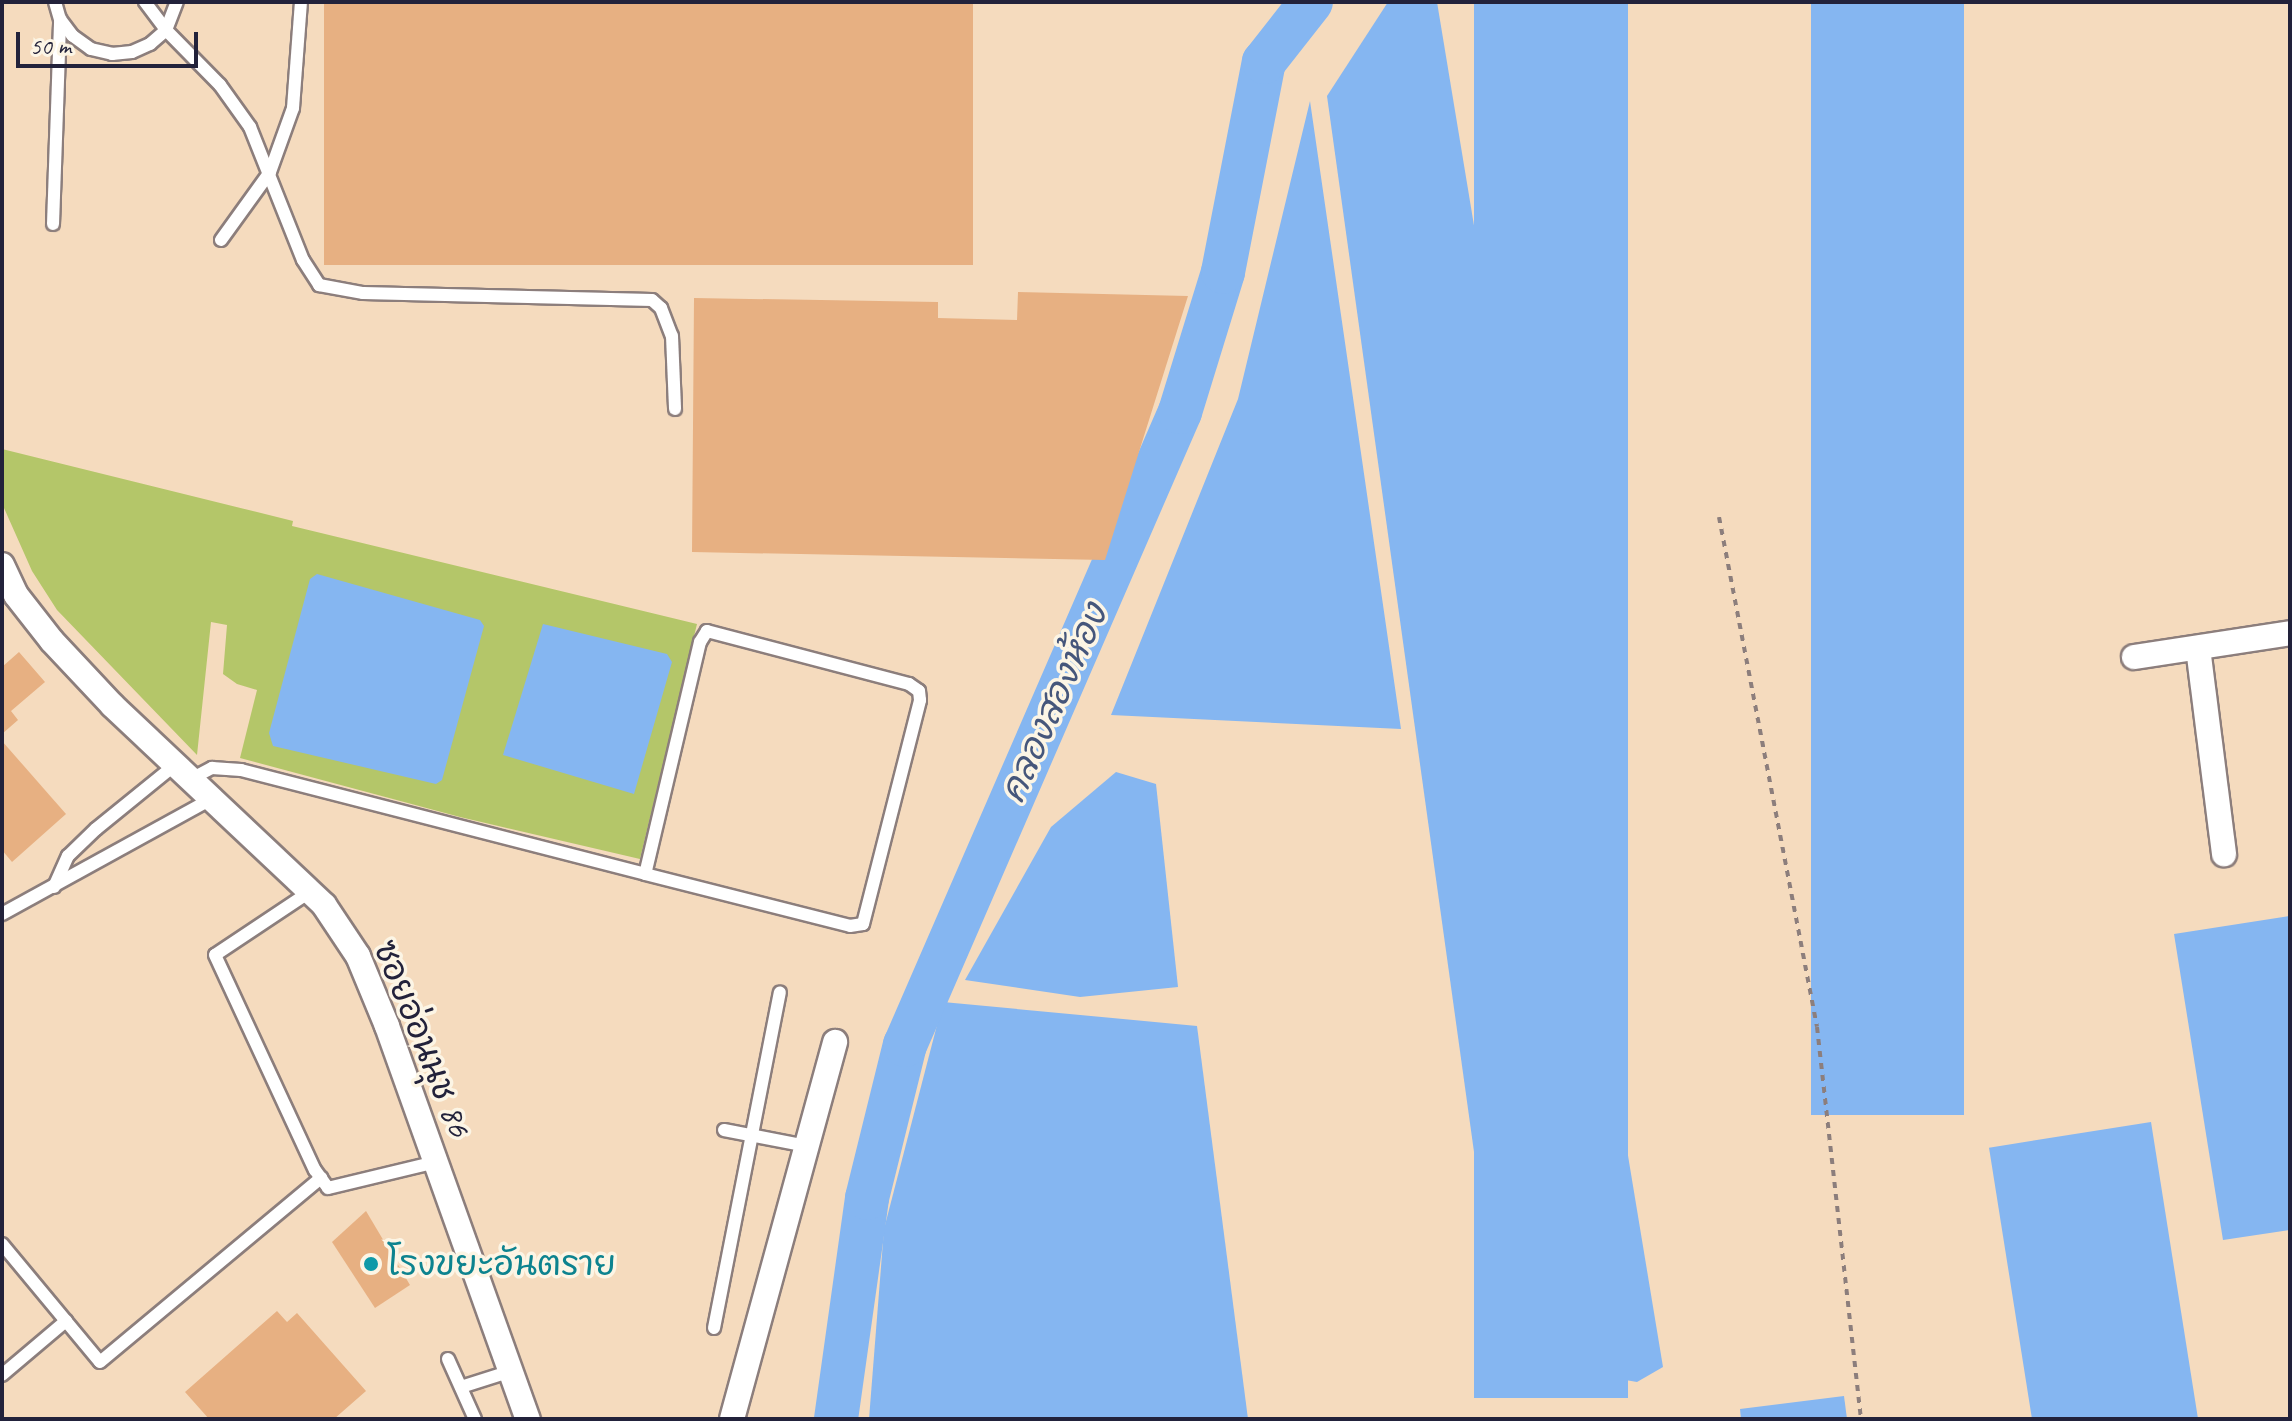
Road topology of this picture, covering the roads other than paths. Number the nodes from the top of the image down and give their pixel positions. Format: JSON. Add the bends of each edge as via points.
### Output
{"nodes":[{"id":1,"x":55,"y":2,"type":"edge"},
{"id":2,"x":145,"y":2,"type":"edge"},
{"id":3,"x":177,"y":2,"type":"edge"},
{"id":4,"x":301,"y":2,"type":"edge"},
{"id":5,"x":60,"y":19,"type":"junction"},
{"id":6,"x":166,"y":30,"type":"junction"},
{"id":7,"x":270,"y":172,"type":"junction"},
{"id":8,"x":53,"y":224,"type":"dead end"},
{"id":9,"x":221,"y":240,"type":"dead end"},
{"id":10,"x":675,"y":409,"type":"dead end"},
{"id":11,"x":2,"y":565,"type":"edge"},
{"id":12,"x":2290,"y":633,"type":"edge"},
{"id":13,"x":2198,"y":648,"type":"junction"},
{"id":14,"x":2134,"y":657,"type":"dead end"},
{"id":15,"x":184,"y":772,"type":"junction"},
{"id":16,"x":213,"y":798,"type":"junction"},
{"id":17,"x":2224,"y":854,"type":"dead end"},
{"id":18,"x":645,"y":874,"type":"junction"},
{"id":19,"x":54,"y":887,"type":"junction"},
{"id":20,"x":311,"y":891,"type":"junction"},
{"id":21,"x":2,"y":914,"type":"edge"},
{"id":22,"x":780,"y":992,"type":"dead end"},
{"id":23,"x":835,"y":1042,"type":"dead end"},
{"id":24,"x":724,"y":1130,"type":"dead end"},
{"id":25,"x":752,"y":1135,"type":"junction"},
{"id":26,"x":807,"y":1146,"type":"junction"},
{"id":27,"x":436,"y":1162,"type":"junction"},
{"id":28,"x":321,"y":1178,"type":"junction"},
{"id":29,"x":2,"y":1244,"type":"edge"},
{"id":30,"x":66,"y":1321,"type":"junction"},
{"id":31,"x":714,"y":1328,"type":"dead end"},
{"id":32,"x":448,"y":1359,"type":"dead end"},
{"id":33,"x":511,"y":1371,"type":"junction"},
{"id":34,"x":2,"y":1375,"type":"edge"},
{"id":35,"x":461,"y":1387,"type":"junction"},
{"id":36,"x":475,"y":1419,"type":"edge"},
{"id":37,"x":528,"y":1419,"type":"edge"},
{"id":38,"x":732,"y":1419,"type":"edge"}],
"edges":[{"from":1,"to":5,"type":"lane"},
{"from":2,"to":6,"type":"lane"},
{"from":3,"to":6,"type":"lane"},
{"from":4,"to":7,"type":"lane","via":[[293,108]]},
{"from":5,"to":6,"type":"lane","via":[[91,49],[112,54],[150,44]]},
{"from":5,"to":8,"type":"lane"},
{"from":6,"to":7,"type":"lane","via":[[220,85],[250,127]]},
{"from":7,"to":9,"type":"lane"},
{"from":7,"to":10,"type":"lane","via":[[303,260],[319,285],[363,293],[652,300],[672,336]]},
{"from":11,"to":15,"type":"street","name":"ซอยอ่อนนุช 86","via":[[16,595],[52,641]]},
{"from":12,"to":13,"type":"street"},
{"from":13,"to":14,"type":"street"},
{"from":13,"to":17,"type":"street"},
{"from":15,"to":16,"type":"street","name":"ซอยอ่อนนุช 86"},
{"from":15,"to":18,"type":"lane","via":[[241,770]]},
{"from":15,"to":19,"type":"lane","via":[[96,829],[68,856]]},
{"from":16,"to":19,"type":"lane"},
{"from":16,"to":20,"type":"street","name":"ซอยอ่อนนุช 86"},
{"from":18,"to":18,"type":"lane","via":[[700,642],[707,631],[909,684],[919,691],[863,924],[850,926]]},
{"from":19,"to":21,"type":"lane"},
{"from":20,"to":27,"type":"street","name":"ซอยอ่อนนุช 86","via":[[358,956]]},
{"from":20,"to":28,"type":"lane","via":[[215,955]]},
{"from":22,"to":25,"type":"lane"},
{"from":23,"to":26,"type":"street"},
{"from":24,"to":25,"type":"lane"},
{"from":25,"to":26,"type":"lane"},
{"from":25,"to":31,"type":"lane"},
{"from":26,"to":38,"type":"street"},
{"from":27,"to":28,"type":"lane","via":[[328,1188]]},
{"from":27,"to":33,"type":"street","name":"ซอยอ่อนนุช 86"},
{"from":28,"to":30,"type":"lane","via":[[100,1362]]},
{"from":29,"to":30,"type":"lane"},
{"from":30,"to":34,"type":"lane"},
{"from":32,"to":35,"type":"lane"},
{"from":33,"to":35,"type":"lane"},
{"from":33,"to":37,"type":"street","name":"ซอยอ่อนนุช 86"},
{"from":35,"to":36,"type":"lane"}]}
